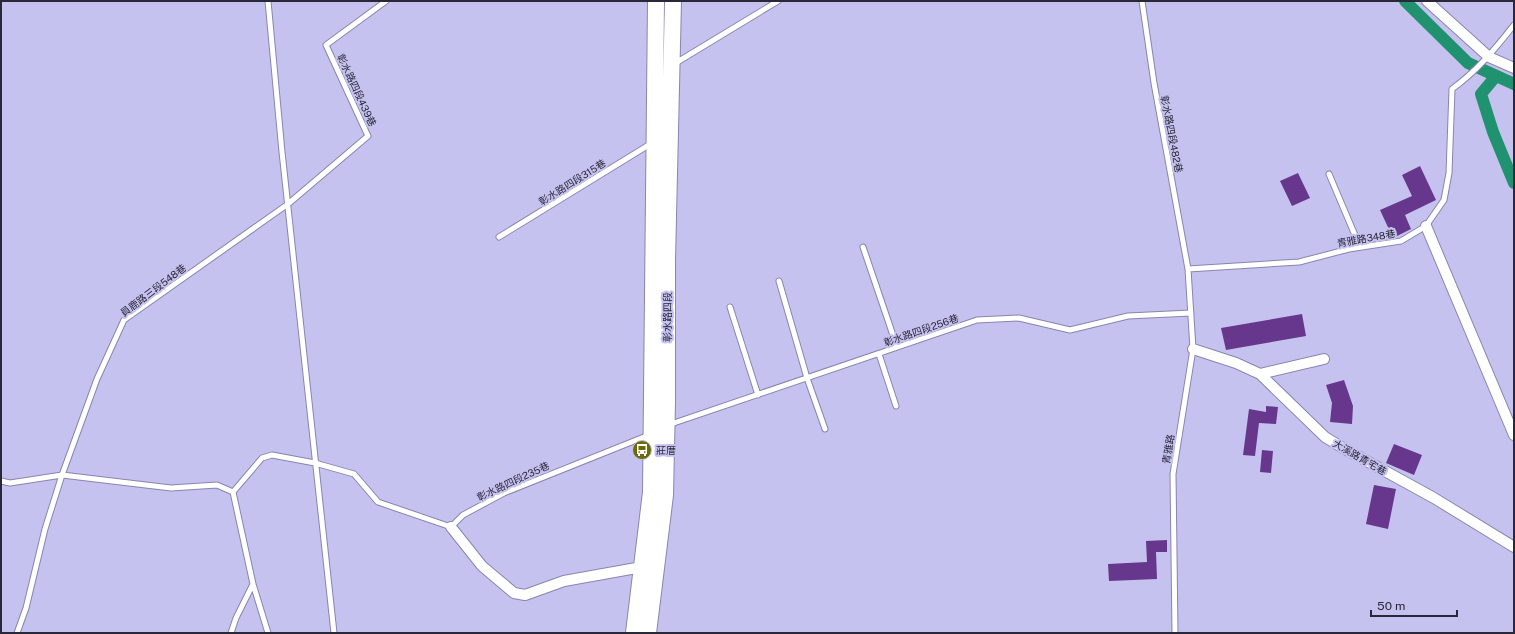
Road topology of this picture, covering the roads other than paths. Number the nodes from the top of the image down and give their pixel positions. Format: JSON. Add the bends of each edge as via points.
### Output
{"nodes":[{"id":1,"x":268,"y":1,"type":"edge"},
{"id":2,"x":386,"y":1,"type":"edge"},
{"id":3,"x":656,"y":1,"type":"edge"},
{"id":4,"x":673,"y":1,"type":"edge"},
{"id":5,"x":778,"y":1,"type":"edge"},
{"id":6,"x":1142,"y":1,"type":"edge"},
{"id":7,"x":1427,"y":1,"type":"edge"},
{"id":8,"x":1514,"y":25,"type":"edge"},
{"id":9,"x":1489,"y":57,"type":"junction"},
{"id":10,"x":672,"y":66,"type":"junction"},
{"id":11,"x":1514,"y":68,"type":"edge"},
{"id":12,"x":654,"y":110,"type":"junction"},
{"id":13,"x":670,"y":112,"type":"junction"},
{"id":14,"x":654,"y":142,"type":"junction"},
{"id":15,"x":1329,"y":174,"type":"dead end"},
{"id":16,"x":288,"y":204,"type":"junction"},
{"id":17,"x":1426,"y":226,"type":"junction"},
{"id":18,"x":499,"y":237,"type":"dead end"},
{"id":19,"x":863,"y":247,"type":"dead end"},
{"id":20,"x":1360,"y":247,"type":"junction"},
{"id":21,"x":1188,"y":270,"type":"junction"},
{"id":22,"x":779,"y":281,"type":"dead end"},
{"id":23,"x":730,"y":307,"type":"dead end"},
{"id":24,"x":1190,"y":313,"type":"junction"},
{"id":25,"x":897,"y":347,"type":"junction"},
{"id":26,"x":1193,"y":348,"type":"junction"},
{"id":27,"x":879,"y":354,"type":"junction"},
{"id":28,"x":1324,"y":359,"type":"dead end"},
{"id":29,"x":1260,"y":374,"type":"junction"},
{"id":30,"x":806,"y":378,"type":"junction"},
{"id":31,"x":758,"y":395,"type":"junction"},
{"id":32,"x":896,"y":406,"type":"dead end"},
{"id":33,"x":825,"y":429,"type":"dead end"},
{"id":34,"x":659,"y":430,"type":"junction"},
{"id":35,"x":1514,"y":435,"type":"edge"},
{"id":36,"x":315,"y":463,"type":"junction"},
{"id":37,"x":62,"y":475,"type":"junction"},
{"id":38,"x":1,"y":480,"type":"edge"},
{"id":39,"x":233,"y":492,"type":"junction"},
{"id":40,"x":451,"y":527,"type":"junction"},
{"id":41,"x":1514,"y":547,"type":"edge"},
{"id":42,"x":642,"y":567,"type":"junction"},
{"id":43,"x":253,"y":584,"type":"junction"},
{"id":44,"x":17,"y":633,"type":"edge"},
{"id":45,"x":231,"y":633,"type":"edge"},
{"id":46,"x":268,"y":633,"type":"edge"},
{"id":47,"x":334,"y":633,"type":"edge"},
{"id":48,"x":634,"y":633,"type":"edge"},
{"id":49,"x":648,"y":633,"type":"edge"},
{"id":50,"x":1175,"y":633,"type":"edge"}],
"edges":[{"from":1,"to":16,"type":"lane"},
{"from":2,"to":16,"type":"lane","name":"彰水路四段439巷","via":[[326,45],[368,136]]},
{"from":3,"to":12,"type":"main road","name":"彰水路四段"},
{"from":4,"to":10,"type":"main road","name":"彰水路四段"},
{"from":5,"to":10,"type":"lane"},
{"from":6,"to":21,"type":"lane","name":"彰水路四段482巷"},
{"from":7,"to":9,"type":"street"},
{"from":8,"to":9,"type":"lane"},
{"from":9,"to":11,"type":"street"},
{"from":9,"to":17,"type":"lane","name":"青雅路348巷","via":[[1452,89],[1449,173],[1444,200]]},
{"from":10,"to":13,"type":"main road","name":"彰水路四段"},
{"from":12,"to":13,"type":"main road"},
{"from":12,"to":14,"type":"main road","name":"彰水路四段"},
{"from":13,"to":34,"type":"main road","name":"彰水路四段","via":[[667,260]]},
{"from":14,"to":18,"type":"lane","name":"彰水路四段315巷"},
{"from":14,"to":34,"type":"main road","name":"彰水路四段"},
{"from":15,"to":20,"type":"lane"},
{"from":16,"to":36,"type":"lane"},
{"from":16,"to":37,"type":"lane","name":"員鹿路三段548巷","via":[[124,320],[97,379]]},
{"from":17,"to":20,"type":"lane","name":"青雅路348巷","via":[[1401,241]]},
{"from":17,"to":35,"type":"street"},
{"from":19,"to":25,"type":"lane"},
{"from":20,"to":21,"type":"lane","name":"青雅路348巷","via":[[1299,262]]},
{"from":21,"to":24,"type":"lane","name":"青雅路"},
{"from":22,"to":30,"type":"lane"},
{"from":23,"to":31,"type":"lane"},
{"from":24,"to":25,"type":"lane","name":"彰水路四段256巷","via":[[1128,316],[1070,330],[1019,318],[977,320]]},
{"from":24,"to":26,"type":"lane","name":"青雅路"},
{"from":25,"to":27,"type":"lane","name":"彰水路四段256巷"},
{"from":26,"to":29,"type":"street","name":"大溪路青宅巷"},
{"from":26,"to":50,"type":"lane","name":"青雅路","via":[[1173,474]]},
{"from":27,"to":30,"type":"lane","name":"彰水路四段256巷"},
{"from":27,"to":32,"type":"lane"},
{"from":28,"to":29,"type":"street"},
{"from":29,"to":41,"type":"street","name":"大溪路青宅巷","via":[[1325,437],[1434,498]]},
{"from":30,"to":31,"type":"lane","name":"彰水路四段256巷"},
{"from":30,"to":33,"type":"lane"},
{"from":31,"to":34,"type":"lane","name":"彰水路四段256巷"},
{"from":34,"to":40,"type":"lane","name":"彰水路四段235巷","via":[[504,493],[463,515]]},
{"from":34,"to":42,"type":"main road","name":"彰水路四段"},
{"from":34,"to":49,"type":"main road","name":"彰水路四段","via":[[665,495]]},
{"from":36,"to":39,"type":"lane","via":[[272,455],[262,458]]},
{"from":36,"to":40,"type":"lane","via":[[354,474],[378,502]]},
{"from":36,"to":47,"type":"lane"},
{"from":37,"to":38,"type":"lane","via":[[10,483]]},
{"from":37,"to":39,"type":"lane","via":[[171,488],[217,485]]},
{"from":37,"to":44,"type":"lane","name":"員鹿路三段548巷"},
{"from":39,"to":43,"type":"lane"},
{"from":40,"to":42,"type":"street","via":[[482,566],[514,593],[525,595],[564,581]]},
{"from":42,"to":48,"type":"main road","name":"彰水路四段"},
{"from":43,"to":45,"type":"lane"},
{"from":43,"to":46,"type":"lane"}]}
